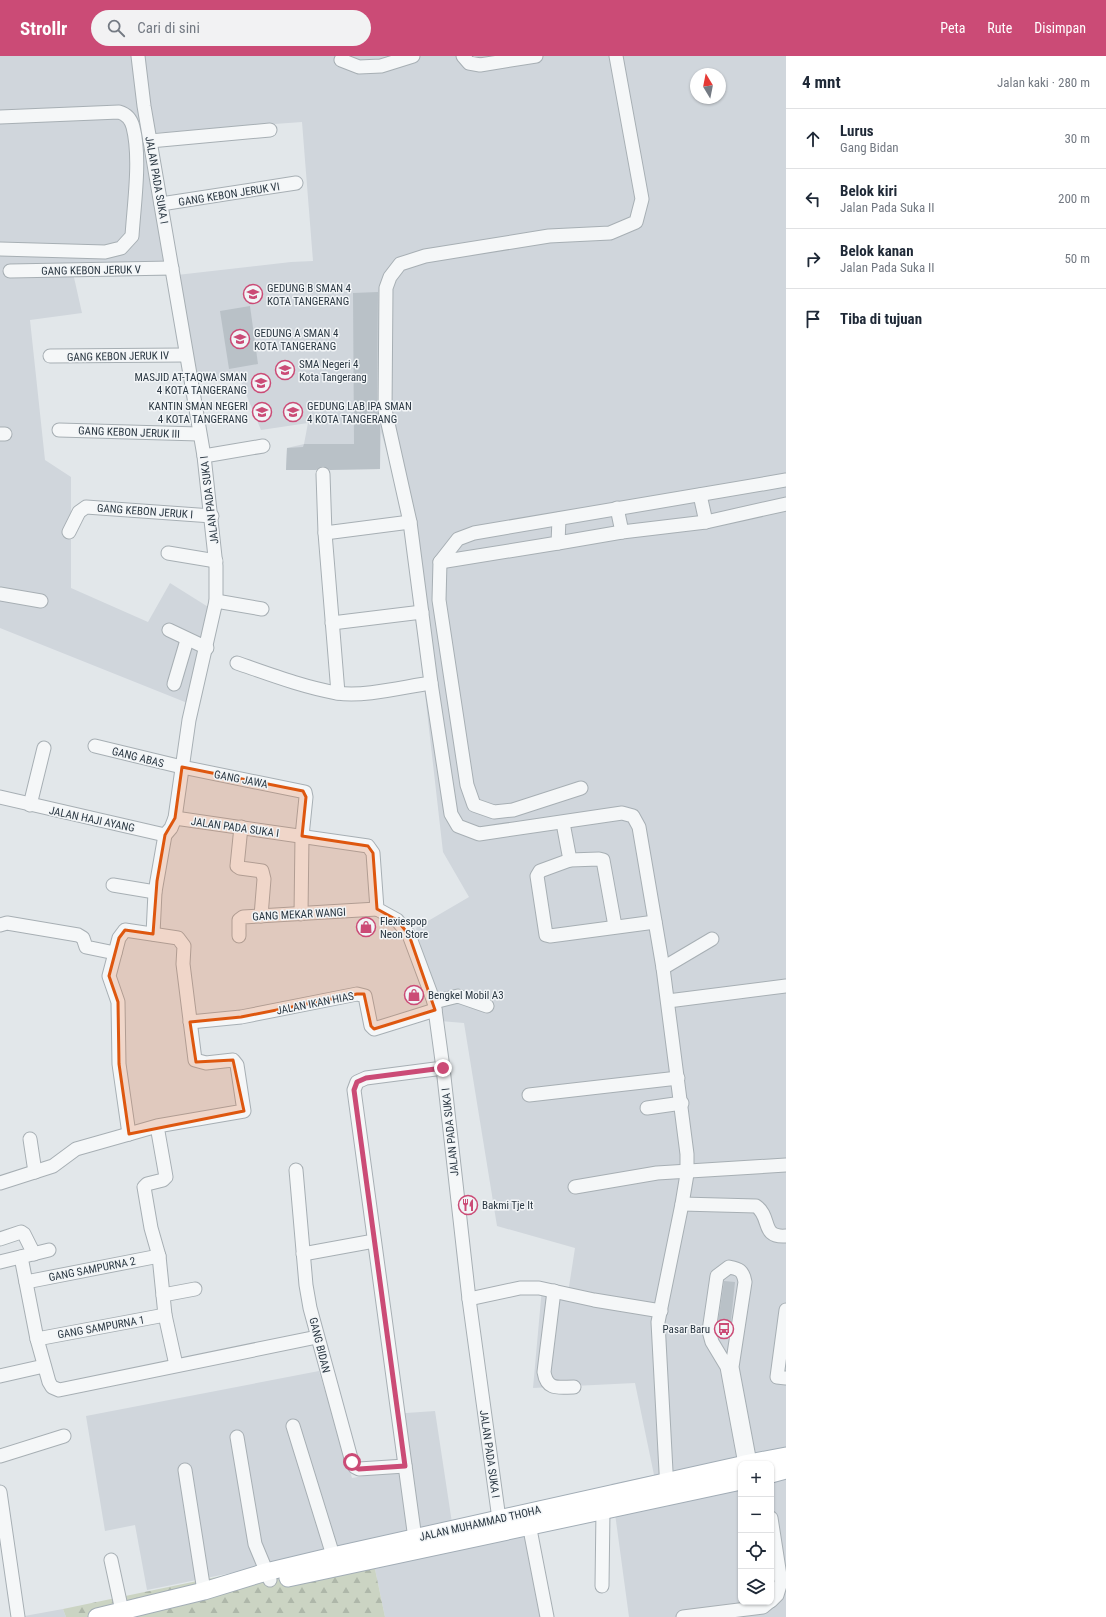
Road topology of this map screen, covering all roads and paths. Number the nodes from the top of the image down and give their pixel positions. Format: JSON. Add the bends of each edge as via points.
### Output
{"nodes":[{"id":1,"x":138,"y":56,"type":"edge"},
{"id":2,"x":413,"y":56,"type":"edge"},
{"id":3,"x":463,"y":56,"type":"edge"},
{"id":4,"x":536,"y":56,"type":"edge"},
{"id":5,"x":616,"y":56,"type":"edge"},
{"id":6,"x":341,"y":60,"type":"dead end"},
{"id":7,"x":0,"y":117,"type":"edge"},
{"id":8,"x":270,"y":130,"type":"dead end"},
{"id":9,"x":150,"y":141,"type":"junction"},
{"id":10,"x":296,"y":183,"type":"dead end"},
{"id":11,"x":161,"y":204,"type":"junction"},
{"id":12,"x":0,"y":249,"type":"edge"},
{"id":13,"x":172,"y":268,"type":"junction"},
{"id":14,"x":10,"y":272,"type":"dead end"},
{"id":15,"x":185,"y":355,"type":"junction"},
{"id":16,"x":50,"y":356,"type":"dead end"},
{"id":17,"x":59,"y":430,"type":"dead end"},
{"id":18,"x":199,"y":434,"type":"junction"},
{"id":19,"x":263,"y":446,"type":"dead end"},
{"id":20,"x":204,"y":456,"type":"junction"},
{"id":21,"x":324,"y":474,"type":"dead end"},
{"id":22,"x":786,"y":480,"type":"edge"},
{"id":23,"x":700,"y":495,"type":"junction"},
{"id":24,"x":786,"y":504,"type":"edge"},
{"id":25,"x":617,"y":508,"type":"junction"},
{"id":26,"x":212,"y":516,"type":"junction"},
{"id":27,"x":559,"y":519,"type":"junction"},
{"id":28,"x":410,"y":522,"type":"junction"},
{"id":29,"x":706,"y":522,"type":"junction"},
{"id":30,"x":69,"y":532,"type":"dead end"},
{"id":31,"x":622,"y":532,"type":"junction"},
{"id":32,"x":325,"y":533,"type":"junction"},
{"id":33,"x":558,"y":543,"type":"junction"},
{"id":34,"x":168,"y":553,"type":"dead end"},
{"id":35,"x":216,"y":561,"type":"junction"},
{"id":36,"x":440,"y":562,"type":"junction"},
{"id":37,"x":0,"y":594,"type":"edge"},
{"id":38,"x":41,"y":601,"type":"dead end"},
{"id":39,"x":216,"y":601,"type":"junction"},
{"id":40,"x":262,"y":609,"type":"dead end"},
{"id":41,"x":422,"y":612,"type":"junction"},
{"id":42,"x":332,"y":624,"type":"junction"},
{"id":43,"x":169,"y":630,"type":"dead end"},
{"id":44,"x":187,"y":640,"type":"junction"},
{"id":45,"x":207,"y":648,"type":"junction"},
{"id":46,"x":237,"y":663,"type":"dead end"},
{"id":47,"x":431,"y":683,"type":"junction"},
{"id":48,"x":174,"y":684,"type":"dead end"},
{"id":49,"x":338,"y":693,"type":"junction"},
{"id":50,"x":95,"y":746,"type":"dead end"},
{"id":51,"x":44,"y":748,"type":"dead end"},
{"id":52,"x":182,"y":767,"type":"junction"},
{"id":53,"x":582,"y":788,"type":"dead end"},
{"id":54,"x":0,"y":797,"type":"edge"},
{"id":55,"x":30,"y":805,"type":"junction"},
{"id":56,"x":175,"y":818,"type":"junction"},
{"id":57,"x":563,"y":823,"type":"junction"},
{"id":58,"x":241,"y":827,"type":"junction"},
{"id":59,"x":165,"y":835,"type":"junction"},
{"id":60,"x":302,"y":836,"type":"junction"},
{"id":61,"x":570,"y":860,"type":"junction"},
{"id":62,"x":113,"y":885,"type":"dead end"},
{"id":63,"x":155,"y":892,"type":"junction"},
{"id":64,"x":377,"y":909,"type":"junction"},
{"id":65,"x":301,"y":914,"type":"junction"},
{"id":66,"x":261,"y":916,"type":"junction"},
{"id":67,"x":655,"y":922,"type":"junction"},
{"id":68,"x":0,"y":925,"type":"edge"},
{"id":69,"x":616,"y":926,"type":"junction"},
{"id":70,"x":153,"y":934,"type":"junction"},
{"id":71,"x":239,"y":936,"type":"dead end"},
{"id":72,"x":712,"y":939,"type":"dead end"},
{"id":73,"x":115,"y":954,"type":"junction"},
{"id":74,"x":663,"y":968,"type":"junction"},
{"id":75,"x":786,"y":986,"type":"edge"},
{"id":76,"x":668,"y":1001,"type":"junction"},
{"id":77,"x":435,"y":1006,"type":"junction"},
{"id":78,"x":486,"y":1006,"type":"dead end"},
{"id":79,"x":190,"y":1022,"type":"junction"},
{"id":80,"x":443,"y":1068,"type":"junction"},
{"id":81,"x":678,"y":1078,"type":"junction"},
{"id":82,"x":529,"y":1095,"type":"dead end"},
{"id":83,"x":682,"y":1103,"type":"junction"},
{"id":84,"x":647,"y":1108,"type":"dead end"},
{"id":85,"x":157,"y":1126,"type":"junction"},
{"id":86,"x":129,"y":1134,"type":"junction"},
{"id":87,"x":30,"y":1139,"type":"dead end"},
{"id":88,"x":786,"y":1166,"type":"edge"},
{"id":89,"x":296,"y":1170,"type":"dead end"},
{"id":90,"x":35,"y":1172,"type":"junction"},
{"id":91,"x":687,"y":1172,"type":"junction"},
{"id":92,"x":0,"y":1183,"type":"edge"},
{"id":93,"x":575,"y":1187,"type":"dead end"},
{"id":94,"x":682,"y":1204,"type":"junction"},
{"id":95,"x":786,"y":1236,"type":"edge"},
{"id":96,"x":0,"y":1239,"type":"edge"},
{"id":97,"x":374,"y":1241,"type":"junction"},
{"id":98,"x":49,"y":1250,"type":"dead end"},
{"id":99,"x":303,"y":1254,"type":"junction"},
{"id":100,"x":28,"y":1256,"type":"junction"},
{"id":101,"x":159,"y":1256,"type":"junction"},
{"id":102,"x":0,"y":1262,"type":"edge"},
{"id":103,"x":26,"y":1282,"type":"junction"},
{"id":104,"x":195,"y":1289,"type":"dead end"},
{"id":105,"x":554,"y":1292,"type":"junction"},
{"id":106,"x":163,"y":1295,"type":"junction"},
{"id":107,"x":469,"y":1298,"type":"junction"},
{"id":108,"x":786,"y":1310,"type":"edge"},
{"id":109,"x":661,"y":1311,"type":"junction"},
{"id":110,"x":166,"y":1315,"type":"junction"},
{"id":111,"x":317,"y":1337,"type":"junction"},
{"id":112,"x":37,"y":1339,"type":"junction"},
{"id":113,"x":176,"y":1365,"type":"junction"},
{"id":114,"x":44,"y":1366,"type":"junction"},
{"id":115,"x":729,"y":1367,"type":"junction"},
{"id":116,"x":0,"y":1376,"type":"edge"},
{"id":117,"x":786,"y":1378,"type":"edge"},
{"id":118,"x":574,"y":1387,"type":"dead end"},
{"id":119,"x":293,"y":1426,"type":"dead end"},
{"id":120,"x":64,"y":1436,"type":"dead end"},
{"id":121,"x":237,"y":1438,"type":"dead end"},
{"id":122,"x":0,"y":1456,"type":"edge"},
{"id":123,"x":786,"y":1456,"type":"edge"},
{"id":124,"x":752,"y":1461,"type":"edge"},
{"id":125,"x":768,"y":1461,"type":"edge"},
{"id":126,"x":405,"y":1466,"type":"junction"},
{"id":127,"x":774,"y":1468,"type":"edge"},
{"id":128,"x":738,"y":1469,"type":"edge"},
{"id":129,"x":185,"y":1470,"type":"dead end"},
{"id":130,"x":786,"y":1470,"type":"edge"},
{"id":131,"x":738,"y":1481,"type":"edge"},
{"id":132,"x":667,"y":1488,"type":"junction"},
{"id":133,"x":0,"y":1492,"type":"edge"},
{"id":134,"x":603,"y":1510,"type":"junction"},
{"id":135,"x":499,"y":1519,"type":"junction"},
{"id":136,"x":528,"y":1520,"type":"junction"},
{"id":137,"x":773,"y":1533,"type":"edge"},
{"id":138,"x":416,"y":1545,"type":"junction"},
{"id":139,"x":111,"y":1560,"type":"dead end"},
{"id":140,"x":335,"y":1562,"type":"junction"},
{"id":141,"x":268,"y":1576,"type":"junction"},
{"id":142,"x":602,"y":1586,"type":"dead end"},
{"id":143,"x":204,"y":1591,"type":"junction"},
{"id":144,"x":774,"y":1593,"type":"edge"},
{"id":145,"x":752,"y":1605,"type":"edge"},
{"id":146,"x":122,"y":1611,"type":"junction"},
{"id":147,"x":18,"y":1617,"type":"edge"},
{"id":148,"x":97,"y":1617,"type":"edge"},
{"id":149,"x":548,"y":1617,"type":"edge"},
{"id":150,"x":682,"y":1617,"type":"edge"}],
"edges":[{"from":1,"to":9,"type":"street","name":"JALAN PADA SUKA I"},
{"from":2,"to":6,"type":"street","via":[[381,66],[359,67]]},
{"from":3,"to":4,"type":"street","via":[[469,63],[480,65]]},
{"from":5,"to":28,"type":"street","via":[[642,199],[636,222],[610,233],[549,236],[425,256],[400,264],[390,277],[386,288],[385,410]]},
{"from":7,"to":12,"type":"street","via":[[119,112],[128,117],[133,126],[136,151],[132,236],[121,248],[105,252]]},
{"from":8,"to":9,"type":"street"},
{"from":9,"to":11,"type":"street","name":"JALAN PADA SUKA I"},
{"from":10,"to":11,"type":"street","name":"GANG KEBON JERUK VI"},
{"from":11,"to":13,"type":"street","name":"JALAN PADA SUKA I"},
{"from":13,"to":14,"type":"street","name":"GANG KEBON JERUK V"},
{"from":13,"to":15,"type":"street","name":"JALAN PADA SUKA I"},
{"from":15,"to":16,"type":"street","name":"GANG KEBON JERUK IV"},
{"from":15,"to":18,"type":"street","name":"JALAN PADA SUKA I"},
{"from":17,"to":18,"type":"street","name":"GANG KEBON JERUK III"},
{"from":18,"to":20,"type":"street","name":"JALAN PADA SUKA I"},
{"from":19,"to":20,"type":"street"},
{"from":20,"to":26,"type":"street","name":"JALAN PADA SUKA I"},
{"from":21,"to":32,"type":"street"},
{"from":22,"to":23,"type":"street"},
{"from":23,"to":25,"type":"street"},
{"from":23,"to":29,"type":"street"},
{"from":24,"to":29,"type":"street"},
{"from":25,"to":27,"type":"street"},
{"from":25,"to":31,"type":"street"},
{"from":26,"to":30,"type":"street","name":"GANG KEBON JERUK I","via":[[86,507],[79,512]]},
{"from":26,"to":35,"type":"street","name":"JALAN PADA SUKA I"},
{"from":27,"to":33,"type":"street"},
{"from":27,"to":36,"type":"street","via":[[474,532],[458,540]]},
{"from":28,"to":32,"type":"street"},
{"from":28,"to":41,"type":"street"},
{"from":29,"to":31,"type":"street"},
{"from":31,"to":33,"type":"street"},
{"from":32,"to":42,"type":"street"},
{"from":33,"to":36,"type":"street"},
{"from":34,"to":35,"type":"street"},
{"from":35,"to":39,"type":"street","name":"JALAN PADA SUKA I"},
{"from":36,"to":53,"type":"street","via":[[439,600],[467,786],[474,805],[494,812],[513,810]]},
{"from":37,"to":38,"type":"street"},
{"from":39,"to":40,"type":"street"},
{"from":39,"to":45,"type":"street","name":"JALAN PADA SUKA I"},
{"from":41,"to":42,"type":"street"},
{"from":41,"to":47,"type":"street"},
{"from":42,"to":49,"type":"street"},
{"from":43,"to":44,"type":"street"},
{"from":44,"to":45,"type":"street"},
{"from":44,"to":48,"type":"street"},
{"from":45,"to":52,"type":"street","name":"JALAN PADA SUKA I","via":[[189,720]]},
{"from":46,"to":49,"type":"street"},
{"from":47,"to":49,"type":"street","via":[[378,691]]},
{"from":47,"to":57,"type":"street","via":[[451,814],[458,826],[479,834]]},
{"from":50,"to":52,"type":"street","name":"GANG ABAS"},
{"from":51,"to":55,"type":"street"},
{"from":52,"to":56,"type":"street","name":"JALAN PADA SUKA I"},
{"from":52,"to":60,"type":"street","name":"GANG JAWA","via":[[305,792]]},
{"from":54,"to":55,"type":"street","name":"JALAN HAJI AYANG"},
{"from":55,"to":59,"type":"street","name":"JALAN HAJI AYANG"},
{"from":56,"to":58,"type":"street","name":"JALAN PADA SUKA I"},
{"from":56,"to":59,"type":"street"},
{"from":57,"to":61,"type":"street"},
{"from":57,"to":67,"type":"street","via":[[622,813],[633,816],[639,827]]},
{"from":58,"to":60,"type":"street","name":"JALAN PADA SUKA I"},
{"from":58,"to":66,"type":"street","via":[[237,866],[262,871],[264,879]]},
{"from":59,"to":63,"type":"street"},
{"from":60,"to":64,"type":"street","name":"JALAN PADA SUKA I","via":[[368,846],[373,853]]},
{"from":60,"to":65,"type":"street"},
{"from":61,"to":69,"type":"street","via":[[602,860]]},
{"from":61,"to":69,"type":"street","via":[[540,871],[537,876],[546,934],[550,936]]},
{"from":62,"to":63,"type":"street"},
{"from":63,"to":70,"type":"street"},
{"from":64,"to":65,"type":"street","name":"GANG MEKAR WANGI"},
{"from":64,"to":77,"type":"street","name":"JALAN PADA SUKA I","via":[[397,920],[409,935]]},
{"from":65,"to":66,"type":"street","name":"GANG MEKAR WANGI"},
{"from":66,"to":71,"type":"street","name":"GANG MEKAR WANGI","via":[[240,918]]},
{"from":67,"to":69,"type":"street"},
{"from":67,"to":74,"type":"street"},
{"from":68,"to":73,"type":"street","via":[[78,935],[83,938],[86,947]]},
{"from":70,"to":73,"type":"street","via":[[125,930],[119,938]]},
{"from":70,"to":79,"type":"street","via":[[178,938],[184,946],[183,964]]},
{"from":72,"to":74,"type":"street"},
{"from":73,"to":86,"type":"street","via":[[109,976],[118,1002],[119,1064]]},
{"from":74,"to":76,"type":"street"},
{"from":75,"to":76,"type":"street"},
{"from":76,"to":81,"type":"street"},
{"from":77,"to":78,"type":"street","via":[[462,997]]},
{"from":77,"to":79,"type":"street","name":"JALAN IKAN HIAS","via":[[374,1029],[371,1026],[365,996],[356,994],[241,1017]]},
{"from":77,"to":80,"type":"street","name":"JALAN PADA SUKA I"},
{"from":79,"to":85,"type":"street","via":[[195,1060],[206,1063],[228,1059],[237,1065],[244,1111]]},
{"from":80,"to":97,"type":"street","via":[[366,1078],[357,1082],[355,1086]]},
{"from":80,"to":107,"type":"street","name":"JALAN PADA SUKA I"},
{"from":81,"to":82,"type":"street"},
{"from":81,"to":83,"type":"street"},
{"from":83,"to":84,"type":"street"},
{"from":83,"to":91,"type":"street"},
{"from":85,"to":86,"type":"street"},
{"from":85,"to":101,"type":"street","via":[[166,1177],[144,1187],[150,1228]]},
{"from":86,"to":90,"type":"street","via":[[76,1149],[53,1166]]},
{"from":87,"to":90,"type":"street"},
{"from":88,"to":91,"type":"street"},
{"from":89,"to":99,"type":"street","name":"GANG BIDAN"},
{"from":90,"to":92,"type":"street"},
{"from":91,"to":93,"type":"street","via":[[657,1173]]},
{"from":91,"to":94,"type":"street"},
{"from":94,"to":95,"type":"street","via":[[756,1206],[772,1234],[777,1237]]},
{"from":94,"to":109,"type":"street"},
{"from":96,"to":100,"type":"street","via":[[21,1232],[24,1234]]},
{"from":97,"to":99,"type":"street"},
{"from":97,"to":126,"type":"street"},
{"from":98,"to":100,"type":"street"},
{"from":99,"to":111,"type":"street","name":"GANG BIDAN","via":[[306,1285]]},
{"from":100,"to":102,"type":"street"},
{"from":100,"to":103,"type":"street"},
{"from":101,"to":103,"type":"street","name":"GANG SAMPURNA 2"},
{"from":101,"to":106,"type":"street"},
{"from":103,"to":112,"type":"street"},
{"from":104,"to":106,"type":"street"},
{"from":105,"to":107,"type":"street","via":[[539,1288],[520,1288]]},
{"from":105,"to":109,"type":"street"},
{"from":105,"to":118,"type":"street","via":[[544,1372],[546,1381],[555,1387]]},
{"from":106,"to":110,"type":"street"},
{"from":107,"to":135,"type":"street","name":"JALAN PADA SUKA I"},
{"from":108,"to":117,"type":"street","via":[[777,1377]]},
{"from":109,"to":132,"type":"street","via":[[658,1334]]},
{"from":110,"to":112,"type":"street","name":"GANG SAMPURNA 1"},
{"from":110,"to":113,"type":"street"},
{"from":111,"to":113,"type":"street"},
{"from":111,"to":126,"type":"street","name":"GANG BIDAN","via":[[355,1467],[359,1469]]},
{"from":112,"to":114,"type":"street"},
{"from":113,"to":114,"type":"street","via":[[59,1390],[48,1382]]},
{"from":114,"to":116,"type":"street"},
{"from":115,"to":115,"type":"street","via":[[712,1342],[709,1330],[717,1276],[729,1267],[740,1269],[745,1282]]},
{"from":115,"to":124,"type":"street"},
{"from":119,"to":140,"type":"street"},
{"from":120,"to":122,"type":"street"},
{"from":121,"to":141,"type":"street","via":[[255,1544]]},
{"from":123,"to":125,"type":"main road","name":"JALAN MUHAMMAD THOHA"},
{"from":126,"to":138,"type":"street"},
{"from":127,"to":130,"type":"main road","name":"JALAN MUHAMMAD THOHA"},
{"from":128,"to":132,"type":"main road","name":"JALAN MUHAMMAD THOHA"},
{"from":129,"to":143,"type":"street"},
{"from":131,"to":132,"type":"main road","name":"JALAN MUHAMMAD THOHA"},
{"from":132,"to":134,"type":"main road","name":"JALAN MUHAMMAD THOHA"},
{"from":132,"to":136,"type":"main road","name":"JALAN MUHAMMAD THOHA"},
{"from":133,"to":147,"type":"street"},
{"from":134,"to":136,"type":"main road","name":"JALAN MUHAMMAD THOHA"},
{"from":134,"to":142,"type":"street"},
{"from":135,"to":136,"type":"main road","name":"JALAN MUHAMMAD THOHA"},
{"from":135,"to":138,"type":"main road","name":"JALAN MUHAMMAD THOHA"},
{"from":136,"to":138,"type":"main road","name":"JALAN MUHAMMAD THOHA"},
{"from":136,"to":149,"type":"street"},
{"from":137,"to":144,"type":"street","via":[[780,1582]]},
{"from":138,"to":140,"type":"main road","name":"JALAN MUHAMMAD THOHA"},
{"from":139,"to":146,"type":"street"},
{"from":140,"to":141,"type":"main road","name":"JALAN MUHAMMAD THOHA"},
{"from":141,"to":143,"type":"main road","name":"JALAN MUHAMMAD THOHA"},
{"from":143,"to":146,"type":"main road","name":"JALAN MUHAMMAD THOHA"},
{"from":145,"to":150,"type":"street"},
{"from":146,"to":148,"type":"main road","name":"JALAN MUHAMMAD THOHA"}]}
